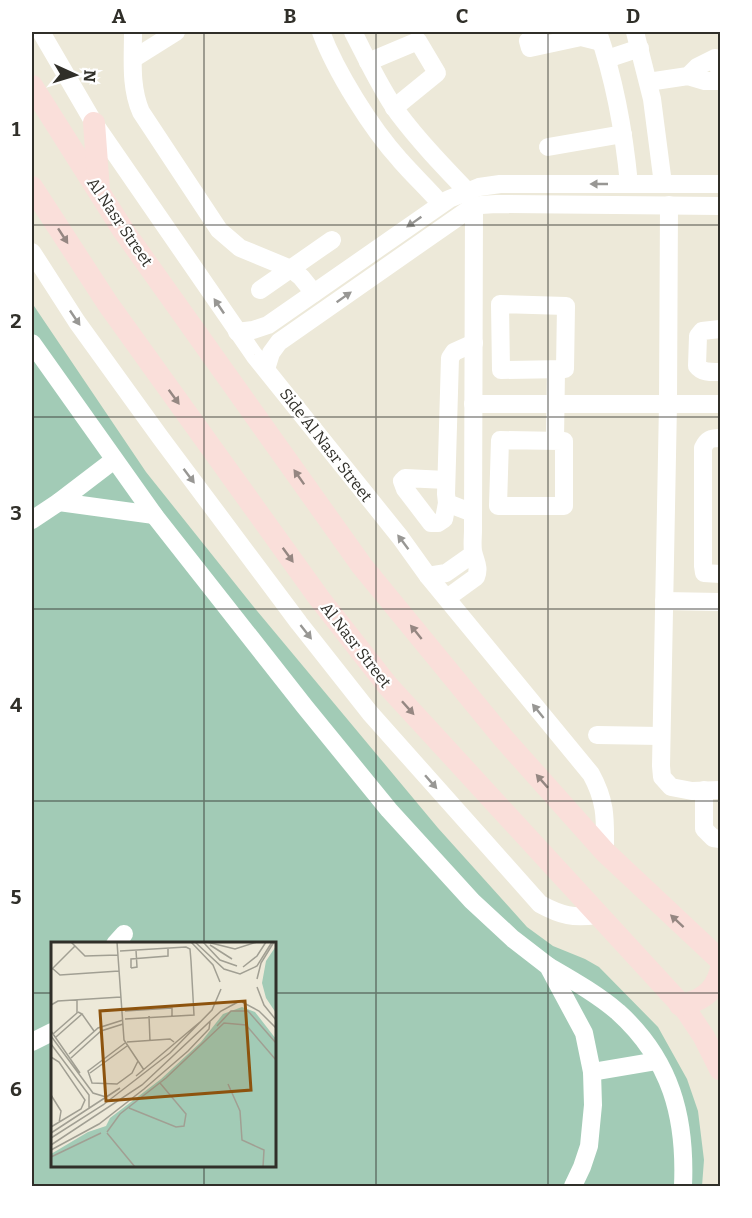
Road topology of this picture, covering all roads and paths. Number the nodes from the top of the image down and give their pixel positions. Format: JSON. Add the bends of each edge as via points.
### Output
{"nodes":[{"id":1,"x":41,"y":32,"type":"edge"},
{"id":2,"x":133,"y":32,"type":"edge"},
{"id":3,"x":176,"y":32,"type":"edge"},
{"id":4,"x":344,"y":32,"type":"edge"},
{"id":5,"x":353,"y":32,"type":"edge"},
{"id":6,"x":540,"y":32,"type":"edge"},
{"id":7,"x":322,"y":36,"type":"edge"},
{"id":8,"x":158,"y":38,"type":"edge"},
{"id":9,"x":637,"y":40,"type":"edge"},
{"id":10,"x":602,"y":44,"type":"edge"},
{"id":11,"x":133,"y":59,"type":"junction"},
{"id":12,"x":368,"y":62,"type":"junction"},
{"id":13,"x":688,"y":76,"type":"dead end"},
{"id":14,"x":648,"y":82,"type":"junction"},
{"id":15,"x":32,"y":86,"type":"edge"},
{"id":16,"x":394,"y":108,"type":"junction"},
{"id":17,"x":94,"y":123,"type":"junction"},
{"id":18,"x":623,"y":134,"type":"junction"},
{"id":19,"x":548,"y":147,"type":"dead end"},
{"id":20,"x":629,"y":184,"type":"junction"},
{"id":21,"x":663,"y":184,"type":"junction"},
{"id":22,"x":720,"y":184,"type":"edge"},
{"id":23,"x":32,"y":187,"type":"edge"},
{"id":24,"x":467,"y":191,"type":"junction"},
{"id":25,"x":99,"y":192,"type":"junction"},
{"id":26,"x":441,"y":204,"type":"junction"},
{"id":27,"x":669,"y":205,"type":"junction"},
{"id":28,"x":720,"y":206,"type":"edge"},
{"id":29,"x":474,"y":208,"type":"junction"},
{"id":30,"x":332,"y":240,"type":"dead end"},
{"id":31,"x":32,"y":252,"type":"edge"},
{"id":32,"x":291,"y":269,"type":"junction"},
{"id":33,"x":261,"y":290,"type":"dead end"},
{"id":34,"x":308,"y":297,"type":"junction"},
{"id":35,"x":474,"y":303,"type":"junction"},
{"id":36,"x":500,"y":304,"type":"junction"},
{"id":37,"x":314,"y":317,"type":"junction"},
{"id":38,"x":720,"y":329,"type":"edge"},
{"id":39,"x":237,"y":332,"type":"junction"},
{"id":40,"x":32,"y":343,"type":"edge"},
{"id":41,"x":474,"y":343,"type":"junction"},
{"id":42,"x":266,"y":369,"type":"junction"},
{"id":43,"x":556,"y":370,"type":"junction"},
{"id":44,"x":720,"y":372,"type":"edge"},
{"id":45,"x":556,"y":403,"type":"junction"},
{"id":46,"x":473,"y":404,"type":"junction"},
{"id":47,"x":668,"y":404,"type":"junction"},
{"id":48,"x":720,"y":404,"type":"edge"},
{"id":49,"x":720,"y":438,"type":"edge"},
{"id":50,"x":555,"y":440,"type":"junction"},
{"id":51,"x":114,"y":460,"type":"junction"},
{"id":52,"x":447,"y":480,"type":"junction"},
{"id":53,"x":59,"y":502,"type":"junction"},
{"id":54,"x":447,"y":503,"type":"junction"},
{"id":55,"x":498,"y":506,"type":"junction"},
{"id":56,"x":473,"y":510,"type":"junction"},
{"id":57,"x":154,"y":515,"type":"junction"},
{"id":58,"x":32,"y":520,"type":"edge"},
{"id":59,"x":473,"y":554,"type":"junction"},
{"id":60,"x":720,"y":574,"type":"edge"},
{"id":61,"x":428,"y":576,"type":"junction"},
{"id":62,"x":447,"y":598,"type":"junction"},
{"id":63,"x":664,"y":601,"type":"junction"},
{"id":64,"x":720,"y":602,"type":"edge"},
{"id":65,"x":597,"y":735,"type":"dead end"},
{"id":66,"x":661,"y":736,"type":"junction"},
{"id":67,"x":712,"y":790,"type":"edge"},
{"id":68,"x":720,"y":839,"type":"edge"},
{"id":69,"x":605,"y":852,"type":"junction"},
{"id":70,"x":597,"y":915,"type":"junction"},
{"id":71,"x":720,"y":960,"type":"edge"},
{"id":72,"x":548,"y":966,"type":"junction"},
{"id":73,"x":720,"y":972,"type":"edge"},
{"id":74,"x":680,"y":1005,"type":"junction"},
{"id":75,"x":51,"y":1032,"type":"edge"},
{"id":76,"x":32,"y":1042,"type":"edge"},
{"id":77,"x":657,"y":1061,"type":"junction"},
{"id":78,"x":720,"y":1069,"type":"edge"},
{"id":79,"x":592,"y":1072,"type":"junction"},
{"id":80,"x":573,"y":1186,"type":"edge"},
{"id":81,"x":683,"y":1186,"type":"edge"}],
"edges":[{"from":1,"to":17,"type":"street","name":"Side Al Nasr Street"},
{"from":2,"to":11,"type":"street"},
{"from":3,"to":8,"type":"street"},
{"from":4,"to":7,"type":"street"},
{"from":5,"to":12,"type":"street"},
{"from":6,"to":10,"type":"street","via":[[528,41],[530,48],[581,37]]},
{"from":7,"to":26,"type":"street","via":[[338,70],[387,144]]},
{"from":8,"to":11,"type":"street"},
{"from":9,"to":10,"type":"street"},
{"from":9,"to":14,"type":"street"},
{"from":10,"to":18,"type":"street"},
{"from":11,"to":32,"type":"street","via":[[133,87],[141,112],[219,230],[240,248]]},
{"from":12,"to":16,"type":"street"},
{"from":12,"to":16,"type":"street","via":[[418,41],[437,73]]},
{"from":13,"to":14,"type":"street"},
{"from":14,"to":21,"type":"street"},
{"from":15,"to":25,"type":"main road","name":"Al Nasr Street"},
{"from":16,"to":24,"type":"street"},
{"from":17,"to":25,"type":"main road"},
{"from":39,"to":17,"type":"street","name":"Side Al Nasr Street","one_way":true},
{"from":18,"to":19,"type":"street"},
{"from":18,"to":20,"type":"street"},
{"from":20,"to":21,"type":"street"},
{"from":20,"to":24,"type":"street","one_way":true,"via":[[500,184]]},
{"from":21,"to":22,"type":"street"},
{"from":23,"to":70,"type":"main road","name":"Al Nasr Street","one_way":true,"via":[[108,304],[319,598],[388,686]]},
{"from":24,"to":26,"type":"street"},
{"from":69,"to":25,"type":"main road","name":"Al Nasr Street","one_way":true,"via":[[504,739],[362,566]]},
{"from":26,"to":34,"type":"street","one_way":true},
{"from":27,"to":28,"type":"street"},
{"from":27,"to":29,"type":"street","via":[[496,204]]},
{"from":27,"to":47,"type":"street"},
{"from":29,"to":35,"type":"street"},
{"from":37,"to":29,"type":"street","one_way":true},
{"from":30,"to":32,"type":"street"},
{"from":31,"to":70,"type":"street","one_way":true,"via":[[160,437],[370,713],[540,904],[558,914]]},
{"from":32,"to":33,"type":"street"},
{"from":32,"to":34,"type":"street","via":[[302,277]]},
{"from":34,"to":37,"type":"street"},
{"from":34,"to":39,"type":"street","via":[[268,325]]},
{"from":35,"to":36,"type":"street"},
{"from":35,"to":41,"type":"street"},
{"from":36,"to":43,"type":"street","via":[[501,370]]},
{"from":36,"to":43,"type":"street","via":[[566,306],[566,367]]},
{"from":37,"to":42,"type":"street","via":[[279,342]]},
{"from":38,"to":44,"type":"street","via":[[702,331],[698,336],[697,366],[700,370]]},
{"from":39,"to":42,"type":"street","name":"Side Al Nasr Street"},
{"from":40,"to":51,"type":"street"},
{"from":41,"to":46,"type":"street"},
{"from":41,"to":52,"type":"street","via":[[450,358]]},
{"from":61,"to":42,"type":"street","name":"Side Al Nasr Street","one_way":true},
{"from":43,"to":45,"type":"street"},
{"from":45,"to":46,"type":"street"},
{"from":45,"to":47,"type":"street"},
{"from":45,"to":50,"type":"street"},
{"from":46,"to":56,"type":"street"},
{"from":47,"to":48,"type":"street"},
{"from":47,"to":63,"type":"street"},
{"from":49,"to":60,"type":"street","via":[[711,438],[703,448],[703,566],[704,573]]},
{"from":50,"to":55,"type":"street","via":[[500,440]]},
{"from":50,"to":55,"type":"street","via":[[565,444],[564,507]]},
{"from":51,"to":53,"type":"street"},
{"from":51,"to":57,"type":"street"},
{"from":52,"to":54,"type":"street"},
{"from":52,"to":54,"type":"street","via":[[402,481],[431,523],[444,519]]},
{"from":53,"to":57,"type":"street"},
{"from":53,"to":58,"type":"street"},
{"from":54,"to":56,"type":"street"},
{"from":55,"to":56,"type":"street"},
{"from":56,"to":59,"type":"street"},
{"from":57,"to":72,"type":"street","via":[[389,810],[472,902]]},
{"from":59,"to":61,"type":"street","via":[[446,573]]},
{"from":59,"to":62,"type":"street","via":[[478,564],[476,577]]},
{"from":61,"to":62,"type":"street","name":"Side Al Nasr Street"},
{"from":69,"to":62,"type":"street","name":"Side Al Nasr Street","one_way":true,"via":[[601,792],[591,774]]},
{"from":63,"to":64,"type":"street"},
{"from":63,"to":66,"type":"street"},
{"from":65,"to":66,"type":"street"},
{"from":66,"to":67,"type":"street","via":[[665,781],[680,790]]},
{"from":67,"to":68,"type":"street","via":[[704,829]]},
{"from":71,"to":69,"type":"main road","name":"Al Nasr Street","one_way":true},
{"from":70,"to":74,"type":"main road","name":"Al Nasr Street"},
{"from":72,"to":77,"type":"street","via":[[616,1010]]},
{"from":72,"to":79,"type":"street","via":[[584,1033]]},
{"from":73,"to":74,"type":"main road","via":[[704,997]]},
{"from":74,"to":78,"type":"main road","name":"Al Nasr Street","via":[[704,1037]]},
{"from":75,"to":76,"type":"street"},
{"from":77,"to":79,"type":"street"},
{"from":77,"to":81,"type":"street","via":[[680,1117]]},
{"from":79,"to":80,"type":"street","via":[[589,1146]]}]}
